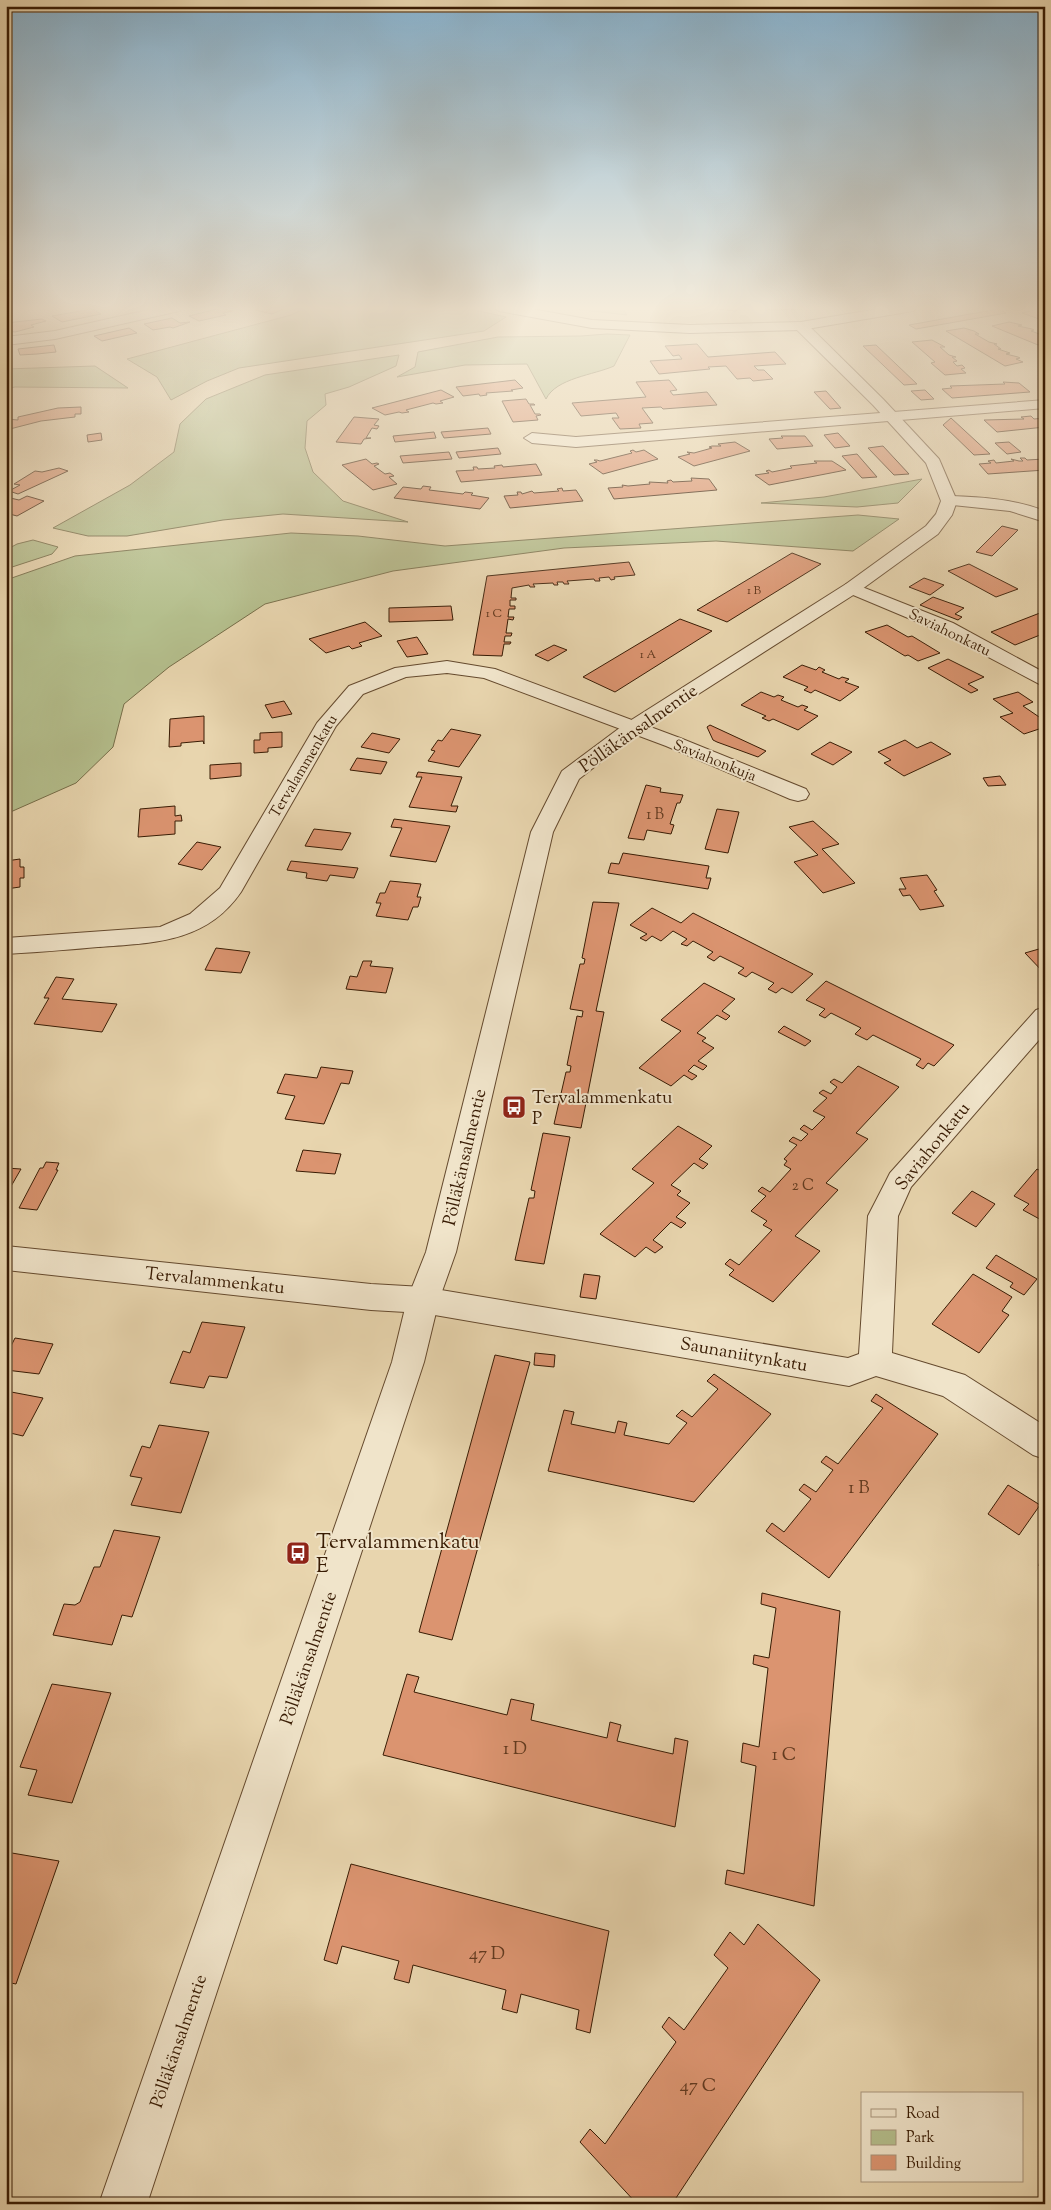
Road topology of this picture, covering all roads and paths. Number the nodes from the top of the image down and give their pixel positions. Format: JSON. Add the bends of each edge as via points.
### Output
{"nodes":[{"id":1,"x":883,"y":410,"type":"edge"},
{"id":2,"x":972,"y":410,"type":"edge"},
{"id":3,"x":890,"y":417,"type":"junction"},
{"id":4,"x":532,"y":438,"type":"dead end"},
{"id":5,"x":949,"y":501,"type":"junction"},
{"id":6,"x":1045,"y":517,"type":"edge"},
{"id":7,"x":852,"y":588,"type":"junction"},
{"id":8,"x":1045,"y":681,"type":"edge"},
{"id":9,"x":632,"y":728,"type":"junction"},
{"id":10,"x":798,"y":794,"type":"dead end"},
{"id":11,"x":6,"y":946,"type":"edge"},
{"id":12,"x":1045,"y":1016,"type":"edge"},
{"id":13,"x":6,"y":1258,"type":"edge"},
{"id":14,"x":423,"y":1300,"type":"junction"},
{"id":15,"x":875,"y":1362,"type":"junction"},
{"id":16,"x":1045,"y":1444,"type":"edge"},
{"id":17,"x":123,"y":2204,"type":"edge"}],
"edges":[{"from":1,"to":3,"type":"street"},
{"from":2,"to":3,"type":"street"},
{"from":3,"to":4,"type":"street","via":[[576,442]]},
{"from":3,"to":5,"type":"street","via":[[933,462]]},
{"from":5,"to":6,"type":"street","via":[[978,502],[1031,511]]},
{"from":5,"to":7,"type":"street","name":"Pölläkänsalmentie","via":[[944,515],[932,530]]},
{"from":7,"to":8,"type":"street","name":"Saviahonkatu","via":[[946,627]]},
{"from":7,"to":9,"type":"street","name":"Pölläkänsalmentie"},
{"from":9,"to":10,"type":"street","name":"Saviahonkuja"},
{"from":9,"to":11,"type":"street","name":"Tervalammenkatu","via":[[488,673],[447,667],[381,678],[356,690],[327,723],[229,892],[197,922],[161,935]]},
{"from":9,"to":14,"type":"street","name":"Pölläkänsalmentie","via":[[570,776],[542,832],[441,1252]]},
{"from":12,"to":15,"type":"street","name":"Saviahonkatu","via":[[900,1180],[883,1216]]},
{"from":13,"to":14,"type":"street","name":"Tervalammenkatu"},
{"from":14,"to":15,"type":"street","name":"Saunaniitynkatu","via":[[849,1372]]},
{"from":14,"to":17,"type":"street","name":"Pölläkänsalmentie","via":[[404,1372]]},
{"from":15,"to":16,"type":"street","via":[[954,1384]]}]}
